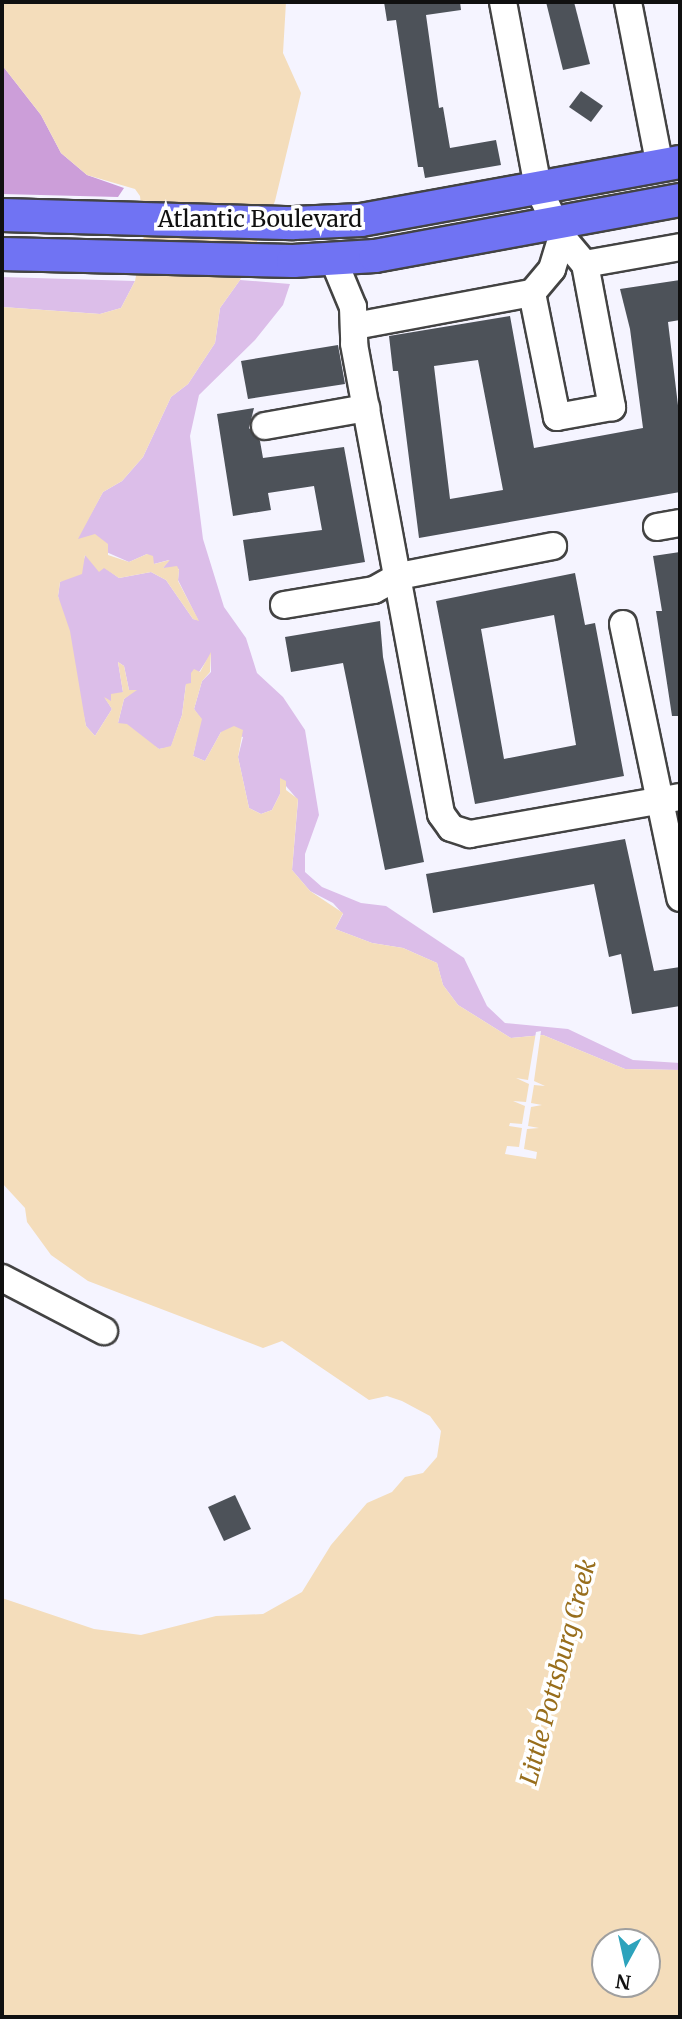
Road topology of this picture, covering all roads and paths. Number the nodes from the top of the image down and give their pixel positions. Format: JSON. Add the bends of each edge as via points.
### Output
{"nodes":[{"id":1,"x":503,"y":2,"type":"edge"},
{"id":2,"x":628,"y":2,"type":"edge"},
{"id":3,"x":670,"y":164,"type":"edge"},
{"id":4,"x":538,"y":188,"type":"junction"},
{"id":5,"x":680,"y":200,"type":"edge"},
{"id":6,"x":2,"y":215,"type":"edge"},
{"id":7,"x":558,"y":230,"type":"junction"},
{"id":8,"x":680,"y":247,"type":"edge"},
{"id":9,"x":2,"y":254,"type":"edge"},
{"id":10,"x":333,"y":259,"type":"junction"},
{"id":11,"x":585,"y":264,"type":"junction"},
{"id":12,"x":532,"y":293,"type":"junction"},
{"id":13,"x":355,"y":326,"type":"junction"},
{"id":14,"x":366,"y":408,"type":"junction"},
{"id":15,"x":265,"y":426,"type":"dead end"},
{"id":16,"x":553,"y":546,"type":"dead end"},
{"id":17,"x":399,"y":576,"type":"junction"},
{"id":18,"x":284,"y":605,"type":"dead end"},
{"id":19,"x":623,"y":624,"type":"dead end"},
{"id":20,"x":669,"y":799,"type":"edge"},
{"id":21,"x":680,"y":898,"type":"edge"},
{"id":22,"x":2,"y":1278,"type":"edge"},
{"id":23,"x":104,"y":1331,"type":"dead end"}],
"edges":[{"from":1,"to":4,"type":"street"},
{"from":2,"to":3,"type":"street"},
{"from":3,"to":4,"type":"main road","name":"Atlantic Boulevard"},
{"from":4,"to":6,"type":"main road","name":"Atlantic Boulevard","via":[[361,220],[294,223]]},
{"from":4,"to":7,"type":"street"},
{"from":5,"to":7,"type":"main road","name":"Atlantic Boulevard"},
{"from":7,"to":10,"type":"main road","name":"Atlantic Boulevard"},
{"from":7,"to":11,"type":"street"},
{"from":7,"to":12,"type":"street","via":[[552,270]]},
{"from":8,"to":11,"type":"street"},
{"from":9,"to":10,"type":"main road","name":"Atlantic Boulevard"},
{"from":10,"to":13,"type":"street","via":[[354,307]]},
{"from":11,"to":12,"type":"street","via":[[612,407],[557,417]]},
{"from":12,"to":13,"type":"street"},
{"from":13,"to":14,"type":"street"},
{"from":14,"to":15,"type":"street"},
{"from":14,"to":17,"type":"street"},
{"from":16,"to":17,"type":"street"},
{"from":17,"to":18,"type":"street","via":[[374,590]]},
{"from":17,"to":20,"type":"street","via":[[441,814],[452,828],[470,834]]},
{"from":19,"to":20,"type":"street"},
{"from":20,"to":21,"type":"street"},
{"from":22,"to":23,"type":"street"}]}
